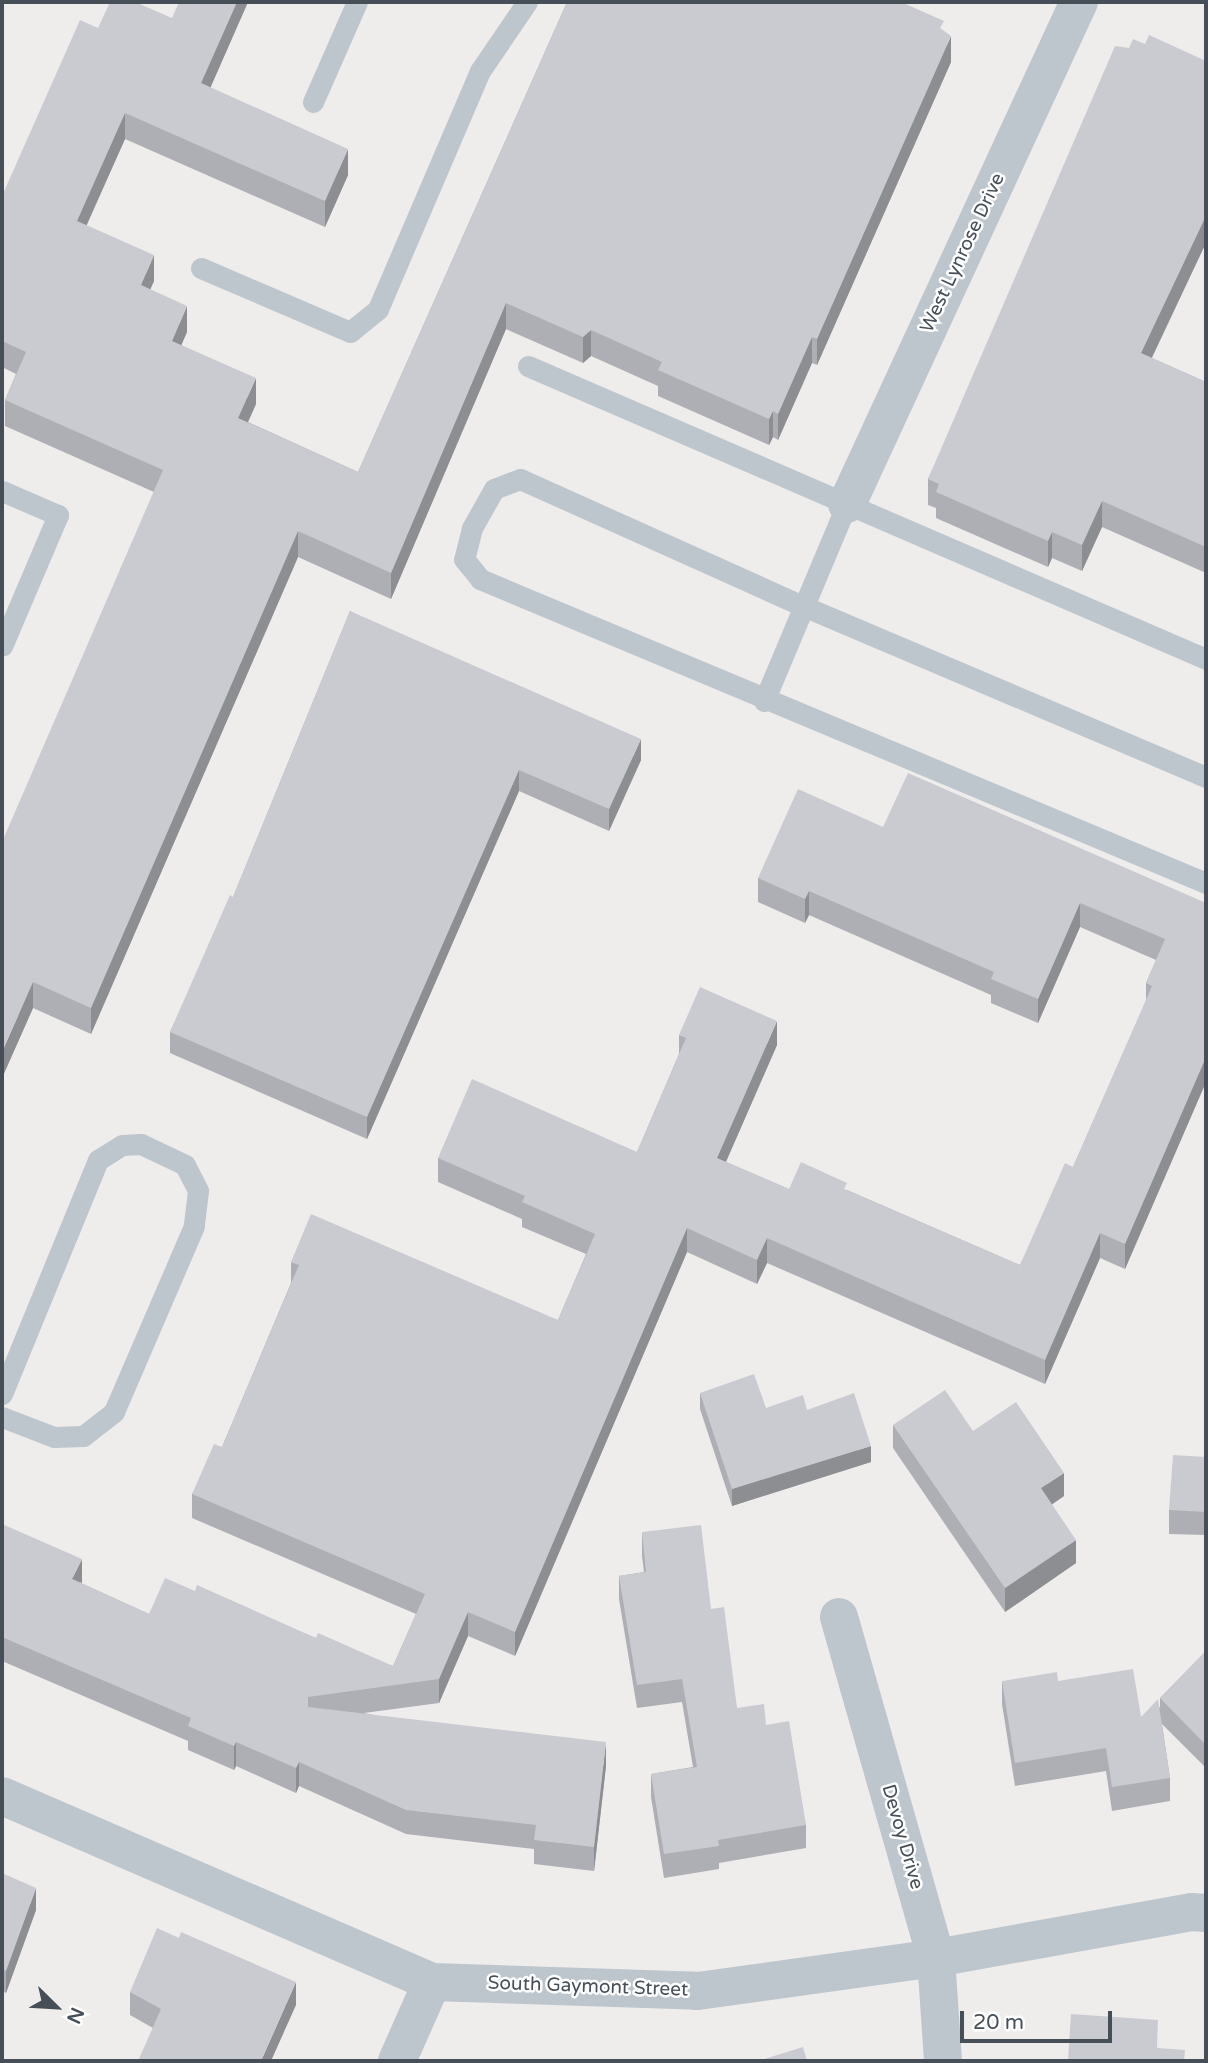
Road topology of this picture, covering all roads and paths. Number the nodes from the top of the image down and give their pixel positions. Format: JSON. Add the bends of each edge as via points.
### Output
{"nodes":[{"id":1,"x":357,"y":2,"type":"edge"},
{"id":2,"x":527,"y":2,"type":"edge"},
{"id":3,"x":1079,"y":2,"type":"edge"},
{"id":4,"x":313,"y":102,"type":"dead end"},
{"id":5,"x":201,"y":268,"type":"dead end"},
{"id":6,"x":528,"y":366,"type":"dead end"},
{"id":7,"x":2,"y":491,"type":"edge"},
{"id":8,"x":847,"y":504,"type":"junction"},
{"id":9,"x":805,"y":607,"type":"junction"},
{"id":10,"x":2,"y":646,"type":"edge"},
{"id":11,"x":1206,"y":659,"type":"edge"},
{"id":12,"x":764,"y":701,"type":"junction"},
{"id":13,"x":1206,"y":777,"type":"edge"},
{"id":14,"x":1206,"y":883,"type":"edge"},
{"id":15,"x":2,"y":1394,"type":"edge"},
{"id":16,"x":2,"y":1417,"type":"edge"},
{"id":17,"x":839,"y":1617,"type":"dead end"},
{"id":18,"x":2,"y":1796,"type":"edge"},
{"id":19,"x":1206,"y":1913,"type":"edge"},
{"id":20,"x":936,"y":1958,"type":"junction"},
{"id":21,"x":432,"y":1982,"type":"junction"},
{"id":22,"x":397,"y":2061,"type":"edge"},
{"id":23,"x":943,"y":2061,"type":"edge"}],
"edges":[{"from":1,"to":4,"type":"lane"},
{"from":2,"to":5,"type":"lane","via":[[480,71],[378,309],[360,325],[350,332]]},
{"from":3,"to":8,"type":"street","name":"West Lynrose Drive"},
{"from":6,"to":8,"type":"lane"},
{"from":7,"to":10,"type":"lane","via":[[58,515]]},
{"from":8,"to":9,"type":"lane"},
{"from":8,"to":11,"type":"lane"},
{"from":9,"to":12,"type":"lane"},
{"from":9,"to":12,"type":"lane","via":[[520,479],[494,489],[472,527],[464,559],[480,579]]},
{"from":9,"to":13,"type":"lane"},
{"from":12,"to":14,"type":"lane"},
{"from":15,"to":16,"type":"lane","via":[[98,1160],[122,1145],[141,1144],[185,1166],[198,1191],[194,1226],[114,1412],[83,1436],[54,1437]]},
{"from":17,"to":20,"type":"street","name":"Devoy Drive"},
{"from":18,"to":21,"type":"street","name":"South Gaymont Street"},
{"from":19,"to":20,"type":"street","name":"South Gaymont Street"},
{"from":20,"to":21,"type":"street","name":"South Gaymont Street","via":[[698,1991]]},
{"from":20,"to":23,"type":"street","name":"Devoy Drive"},
{"from":21,"to":22,"type":"street"}]}
